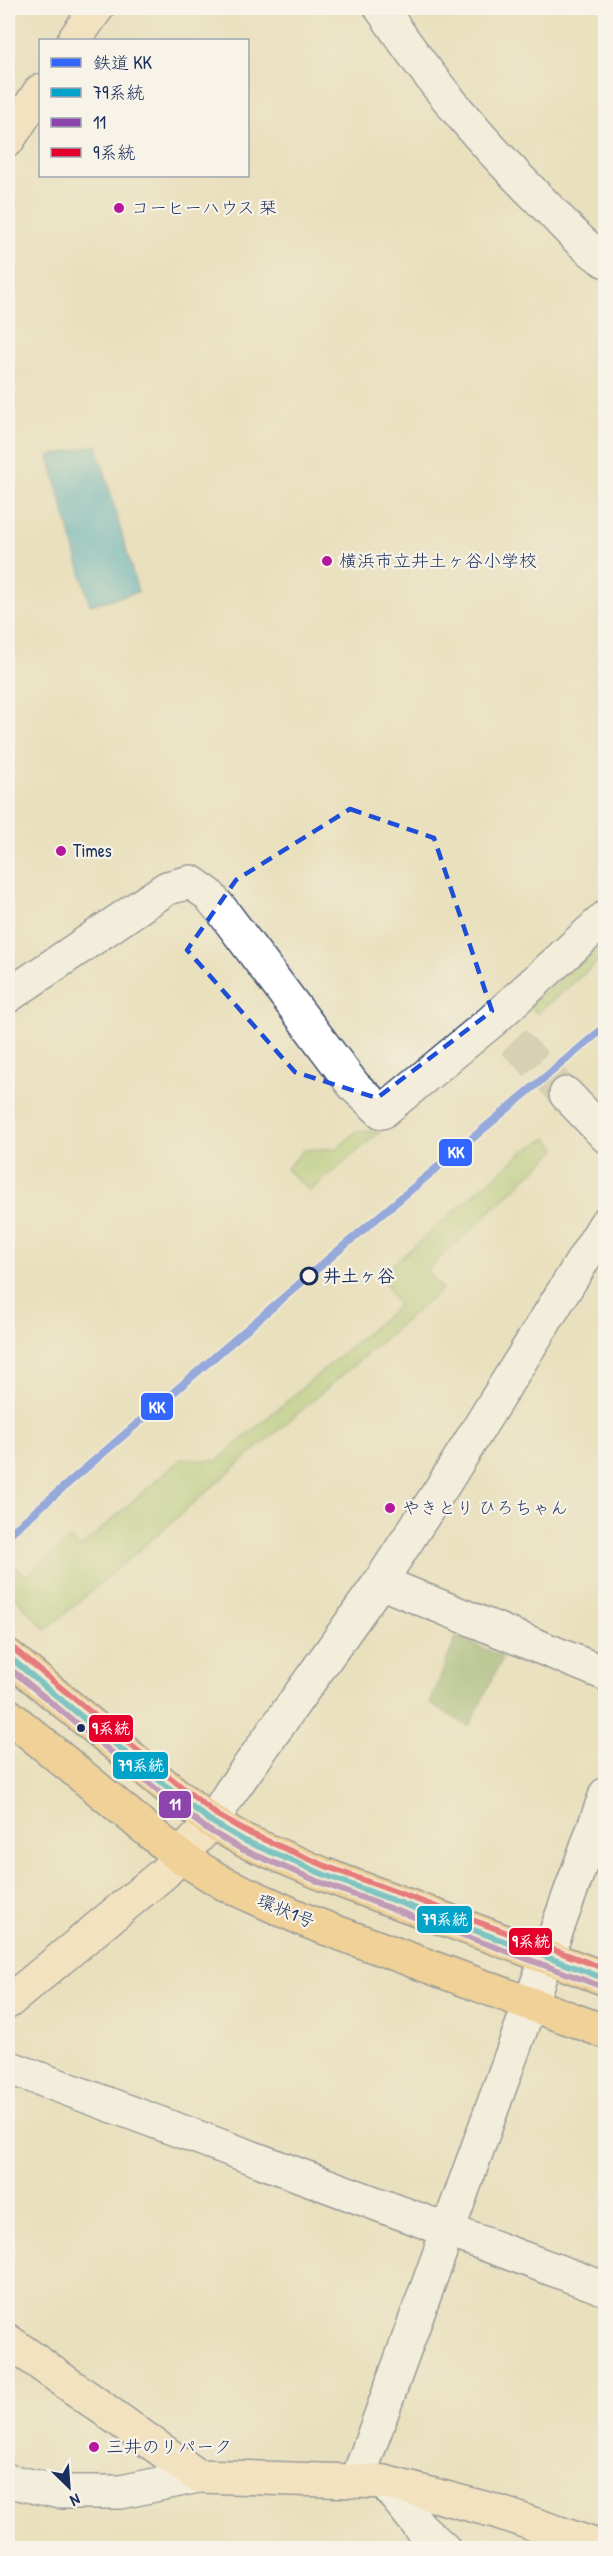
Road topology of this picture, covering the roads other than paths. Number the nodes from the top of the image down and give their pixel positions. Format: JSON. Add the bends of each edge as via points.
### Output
{"nodes":[{"id":1,"x":96,"y":8,"type":"edge"},
{"id":2,"x":381,"y":8,"type":"edge"},
{"id":3,"x":75,"y":39,"type":"edge"},
{"id":4,"x":39,"y":93,"type":"edge"},
{"id":5,"x":8,"y":140,"type":"edge"},
{"id":6,"x":606,"y":261,"type":"edge"},
{"id":7,"x":606,"y":917,"type":"edge"},
{"id":8,"x":8,"y":996,"type":"edge"},
{"id":9,"x":566,"y":1094,"type":"tunnel mouth"},
{"id":10,"x":606,"y":1136,"type":"edge"},
{"id":11,"x":606,"y":1223,"type":"edge"},
{"id":12,"x":380,"y":1582,"type":"junction"},
{"id":13,"x":8,"y":1656,"type":"edge"},
{"id":14,"x":606,"y":1674,"type":"edge"},
{"id":15,"x":8,"y":1715,"type":"edge"},
{"id":16,"x":606,"y":1794,"type":"edge"},
{"id":17,"x":212,"y":1822,"type":"junction"},
{"id":18,"x":179,"y":1856,"type":"junction"},
{"id":19,"x":547,"y":1957,"type":"junction"},
{"id":20,"x":606,"y":1979,"type":"edge"},
{"id":21,"x":8,"y":2002,"type":"edge"},
{"id":22,"x":530,"y":2004,"type":"junction"},
{"id":23,"x":606,"y":2032,"type":"edge"},
{"id":24,"x":8,"y":2067,"type":"edge"},
{"id":25,"x":448,"y":2230,"type":"junction"},
{"id":26,"x":606,"y":2289,"type":"edge"},
{"id":27,"x":8,"y":2341,"type":"edge"},
{"id":28,"x":198,"y":2476,"type":"junction"},
{"id":29,"x":8,"y":2481,"type":"edge"},
{"id":30,"x":371,"y":2481,"type":"junction"},
{"id":31,"x":443,"y":2548,"type":"edge"},
{"id":32,"x":603,"y":2548,"type":"edge"}],
"edges":[{"from":1,"to":3,"type":"street"},
{"from":2,"to":6,"type":"street","via":[[433,83],[480,139]]},
{"from":4,"to":5,"type":"street"},
{"from":7,"to":8,"type":"street","via":[[502,1031],[382,1112],[354,1086],[224,913],[191,882],[167,888]]},
{"from":9,"to":10,"type":"street"},
{"from":11,"to":12,"type":"street"},
{"from":12,"to":14,"type":"street"},
{"from":12,"to":17,"type":"street"},
{"from":13,"to":17,"type":"main road"},
{"from":15,"to":18,"type":"main road","name":"環状1号"},
{"from":16,"to":19,"type":"street"},
{"from":17,"to":18,"type":"street"},
{"from":17,"to":19,"type":"main road","via":[[277,1855]]},
{"from":18,"to":21,"type":"street","via":[[164,1873]]},
{"from":18,"to":22,"type":"main road","name":"環状1号","via":[[223,1883],[309,1922]]},
{"from":19,"to":20,"type":"main road"},
{"from":19,"to":22,"type":"street"},
{"from":22,"to":23,"type":"main road","name":"環状1号"},
{"from":22,"to":25,"type":"street"},
{"from":24,"to":25,"type":"street"},
{"from":25,"to":26,"type":"street"},
{"from":25,"to":30,"type":"street"},
{"from":27,"to":28,"type":"street"},
{"from":28,"to":29,"type":"street","via":[[121,2493],[61,2492]]},
{"from":28,"to":30,"type":"street"},
{"from":30,"to":31,"type":"street"},
{"from":30,"to":32,"type":"street","via":[[495,2511]]}]}
